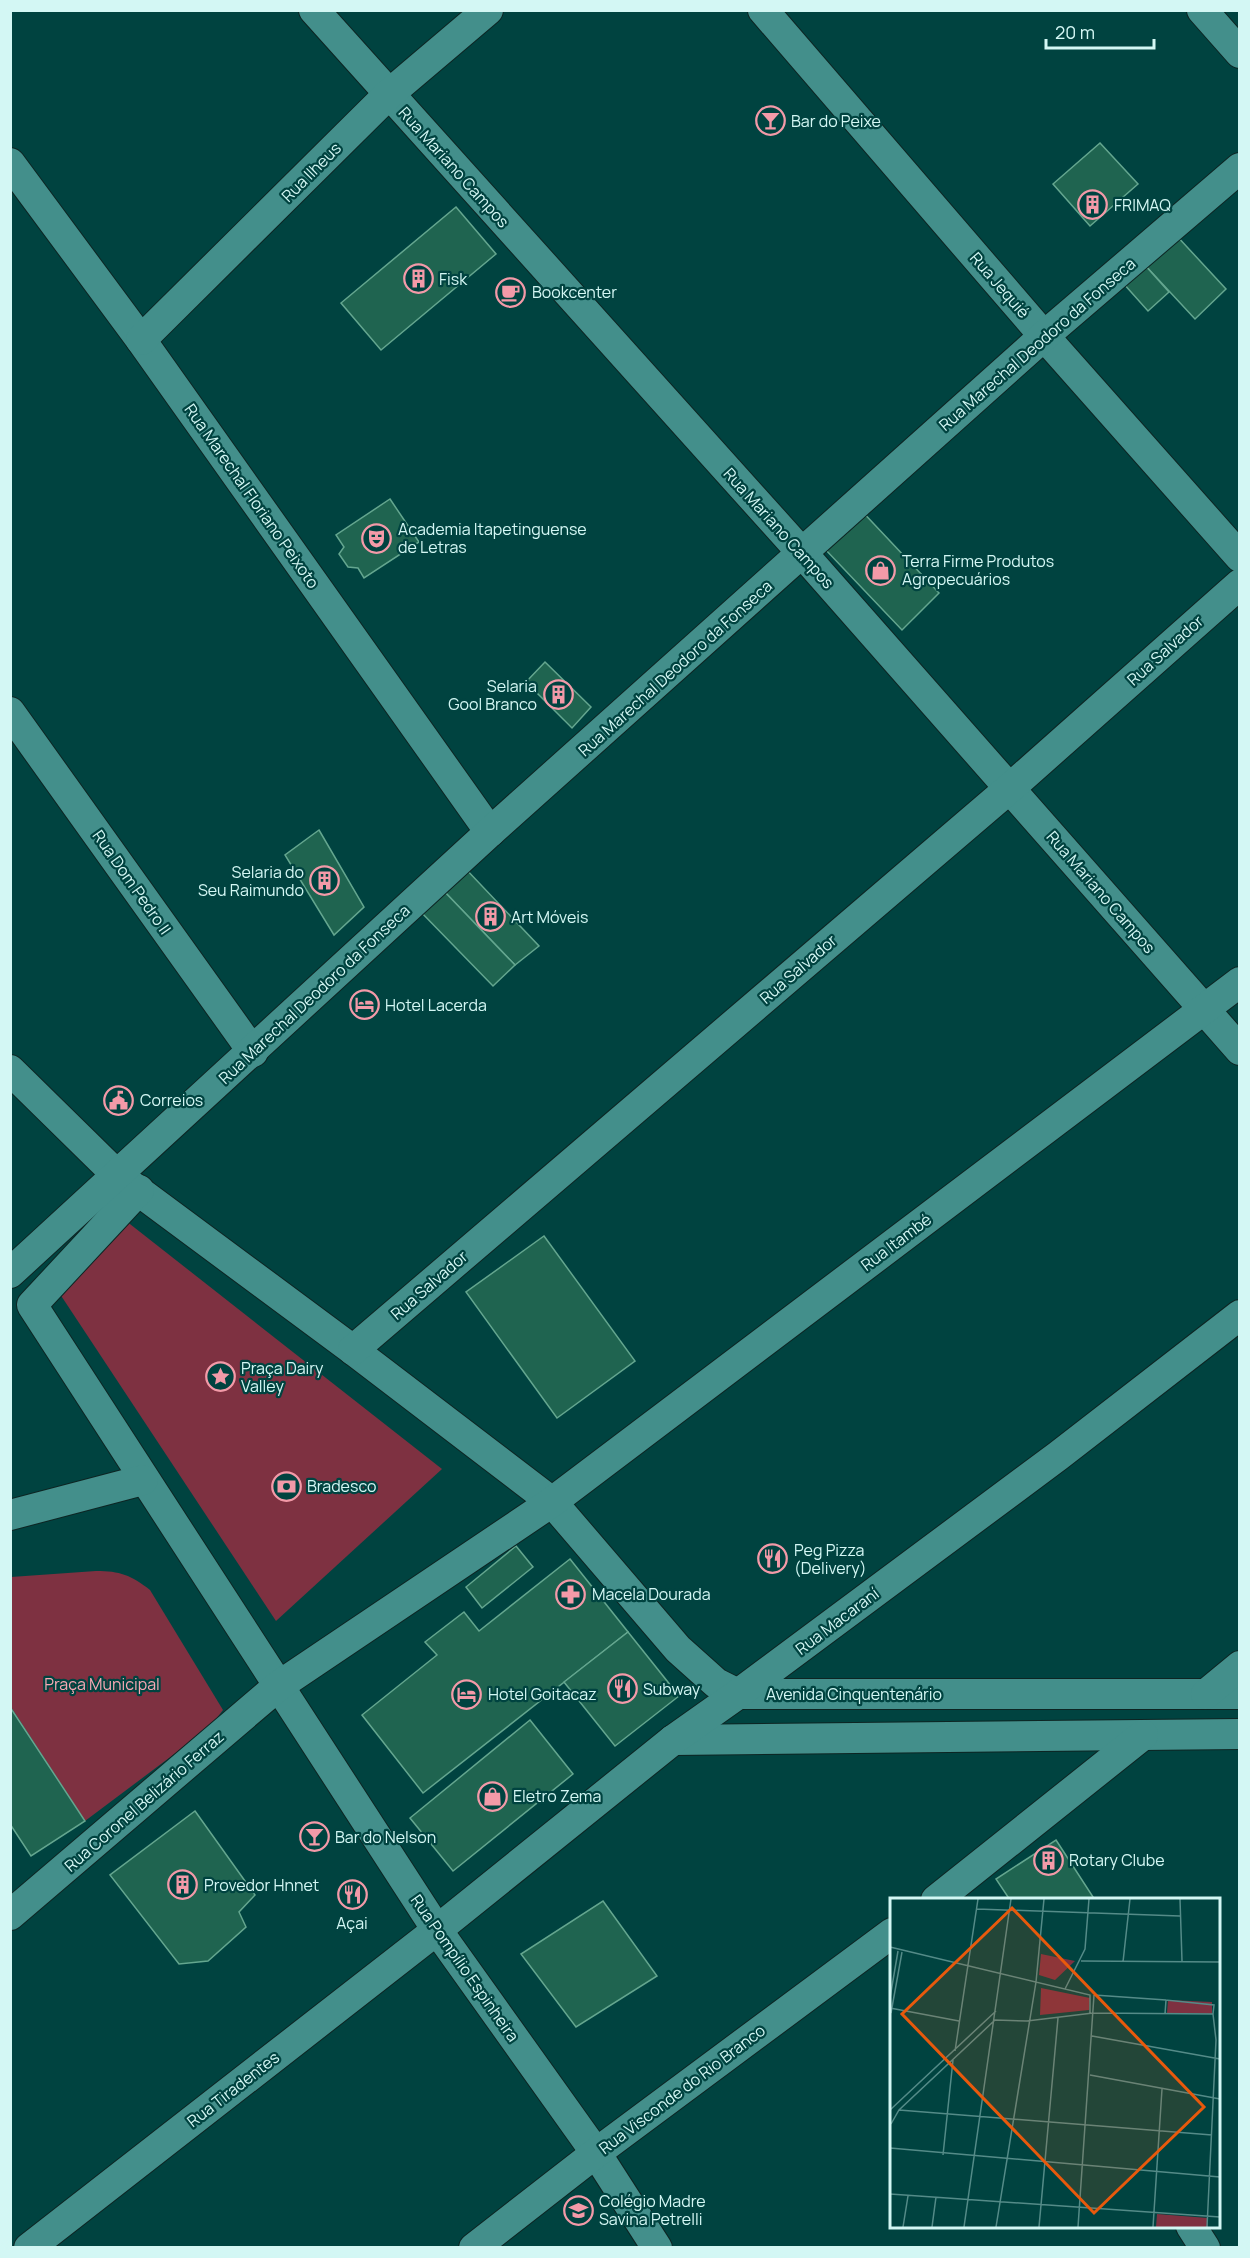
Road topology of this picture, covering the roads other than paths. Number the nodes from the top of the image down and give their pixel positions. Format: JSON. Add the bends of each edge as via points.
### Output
{"nodes":[{"id":1,"x":314,"y":10,"type":"edge"},
{"id":2,"x":488,"y":10,"type":"edge"},
{"id":3,"x":763,"y":10,"type":"edge"},
{"id":4,"x":1202,"y":10,"type":"edge"},
{"id":5,"x":1239,"y":52,"type":"edge"},
{"id":6,"x":389,"y":94,"type":"junction"},
{"id":7,"x":10,"y":163,"type":"edge"},
{"id":8,"x":1239,"y":168,"type":"edge"},
{"id":9,"x":1044,"y":336,"type":"junction"},
{"id":10,"x":141,"y":340,"type":"junction"},
{"id":11,"x":803,"y":554,"type":"junction"},
{"id":12,"x":1239,"y":557,"type":"edge"},
{"id":13,"x":1239,"y":584,"type":"edge"},
{"id":14,"x":10,"y":712,"type":"edge"},
{"id":15,"x":1010,"y":788,"type":"junction"},
{"id":16,"x":490,"y":832,"type":"junction"},
{"id":17,"x":1239,"y":982,"type":"edge"},
{"id":18,"x":1203,"y":1010,"type":"junction"},
{"id":19,"x":1239,"y":1050,"type":"edge"},
{"id":20,"x":252,"y":1052,"type":"junction"},
{"id":21,"x":10,"y":1070,"type":"edge"},
{"id":22,"x":128,"y":1182,"type":"junction"},
{"id":23,"x":10,"y":1273,"type":"edge"},
{"id":24,"x":10,"y":1282,"type":"edge"},
{"id":25,"x":32,"y":1305,"type":"junction"},
{"id":26,"x":1239,"y":1315,"type":"edge"},
{"id":27,"x":353,"y":1350,"type":"junction"},
{"id":28,"x":143,"y":1480,"type":"junction"},
{"id":29,"x":552,"y":1502,"type":"junction"},
{"id":30,"x":10,"y":1515,"type":"edge"},
{"id":31,"x":1239,"y":1666,"type":"edge"},
{"id":32,"x":277,"y":1687,"type":"junction"},
{"id":33,"x":738,"y":1694,"type":"junction"},
{"id":34,"x":1206,"y":1694,"type":"junction"},
{"id":35,"x":1239,"y":1694,"type":"edge"},
{"id":36,"x":1239,"y":1734,"type":"edge"},
{"id":37,"x":1143,"y":1735,"type":"junction"},
{"id":38,"x":673,"y":1740,"type":"junction"},
{"id":39,"x":949,"y":1896,"type":"edge"},
{"id":40,"x":10,"y":1915,"type":"edge"},
{"id":41,"x":436,"y":1930,"type":"junction"},
{"id":42,"x":890,"y":1934,"type":"edge"},
{"id":43,"x":596,"y":2153,"type":"junction"},
{"id":44,"x":1192,"y":2228,"type":"edge"},
{"id":45,"x":29,"y":2247,"type":"edge"},
{"id":46,"x":474,"y":2247,"type":"edge"},
{"id":47,"x":657,"y":2247,"type":"edge"},
{"id":48,"x":1206,"y":2247,"type":"edge"}],
"edges":[{"from":1,"to":6,"type":"street","name":"Rua Mariano Campos"},
{"from":2,"to":6,"type":"street","name":"Rua Ilheus"},
{"from":3,"to":9,"type":"street","name":"Rua Jequié"},
{"from":4,"to":5,"type":"street"},
{"from":6,"to":10,"type":"street","name":"Rua Ilheus"},
{"from":6,"to":11,"type":"street","name":"Rua Mariano Campos"},
{"from":7,"to":10,"type":"street","name":"Rua Marechal Floriano Peixoto"},
{"from":8,"to":9,"type":"street","name":"Rua Marechal Deodoro da Fonseca"},
{"from":9,"to":11,"type":"street","name":"Rua Marechal Deodoro da Fonseca"},
{"from":9,"to":12,"type":"street","name":"Rua Jequié"},
{"from":10,"to":16,"type":"street","name":"Rua Marechal Floriano Peixoto"},
{"from":11,"to":15,"type":"street","name":"Rua Mariano Campos"},
{"from":11,"to":16,"type":"street","name":"Rua Marechal Deodoro da Fonseca"},
{"from":13,"to":15,"type":"street","name":"Rua Salvador"},
{"from":14,"to":20,"type":"street","name":"Rua Dom Pedro II"},
{"from":15,"to":18,"type":"street","name":"Rua Mariano Campos"},
{"from":15,"to":27,"type":"street","name":"Rua Salvador"},
{"from":16,"to":20,"type":"street","name":"Rua Marechal Deodoro da Fonseca"},
{"from":17,"to":18,"type":"street","name":"Rua Itambé"},
{"from":18,"to":19,"type":"street","name":"Rua Mariano Campos"},
{"from":18,"to":29,"type":"street","name":"Rua Itambé"},
{"from":20,"to":22,"type":"street","name":"Rua Marechal Deodoro da Fonseca"},
{"from":21,"to":22,"type":"street"},
{"from":22,"to":23,"type":"street"},
{"from":22,"to":25,"type":"street"},
{"from":22,"to":27,"type":"street"},
{"from":24,"to":25,"type":"street"},
{"from":25,"to":28,"type":"street"},
{"from":26,"to":33,"type":"street","name":"Rua Macaraní","via":[[1058,1456]]},
{"from":27,"to":29,"type":"street"},
{"from":28,"to":30,"type":"street"},
{"from":28,"to":32,"type":"street"},
{"from":29,"to":32,"type":"street"},
{"from":29,"to":33,"type":"street","name":"Avenida Cinquentenário","via":[[678,1649],[716,1683]]},
{"from":31,"to":34,"type":"street"},
{"from":32,"to":40,"type":"street","name":"Rua Coronel Belizário Ferraz"},
{"from":32,"to":41,"type":"street","name":"Rua Pompílio Espinheira"},
{"from":33,"to":34,"type":"street","name":"Avenida Cinquentenário"},
{"from":33,"to":38,"type":"street","name":"Rua Macaraní"},
{"from":34,"to":35,"type":"street","name":"Avenida Cinquentenário"},
{"from":36,"to":37,"type":"street"},
{"from":37,"to":38,"type":"street"},
{"from":37,"to":39,"type":"street"},
{"from":38,"to":41,"type":"street","name":"Rua Macaraní"},
{"from":41,"to":43,"type":"street","name":"Rua Pompílio Espinheira"},
{"from":41,"to":45,"type":"street","name":"Rua Tiradentes"},
{"from":42,"to":43,"type":"street","name":"Rua Visconde do Rio Branco"},
{"from":43,"to":46,"type":"street","name":"Rua Visconde do Rio Branco"},
{"from":43,"to":47,"type":"street","name":"Rua Pompílio Espinheira"},
{"from":44,"to":48,"type":"street"}]}
